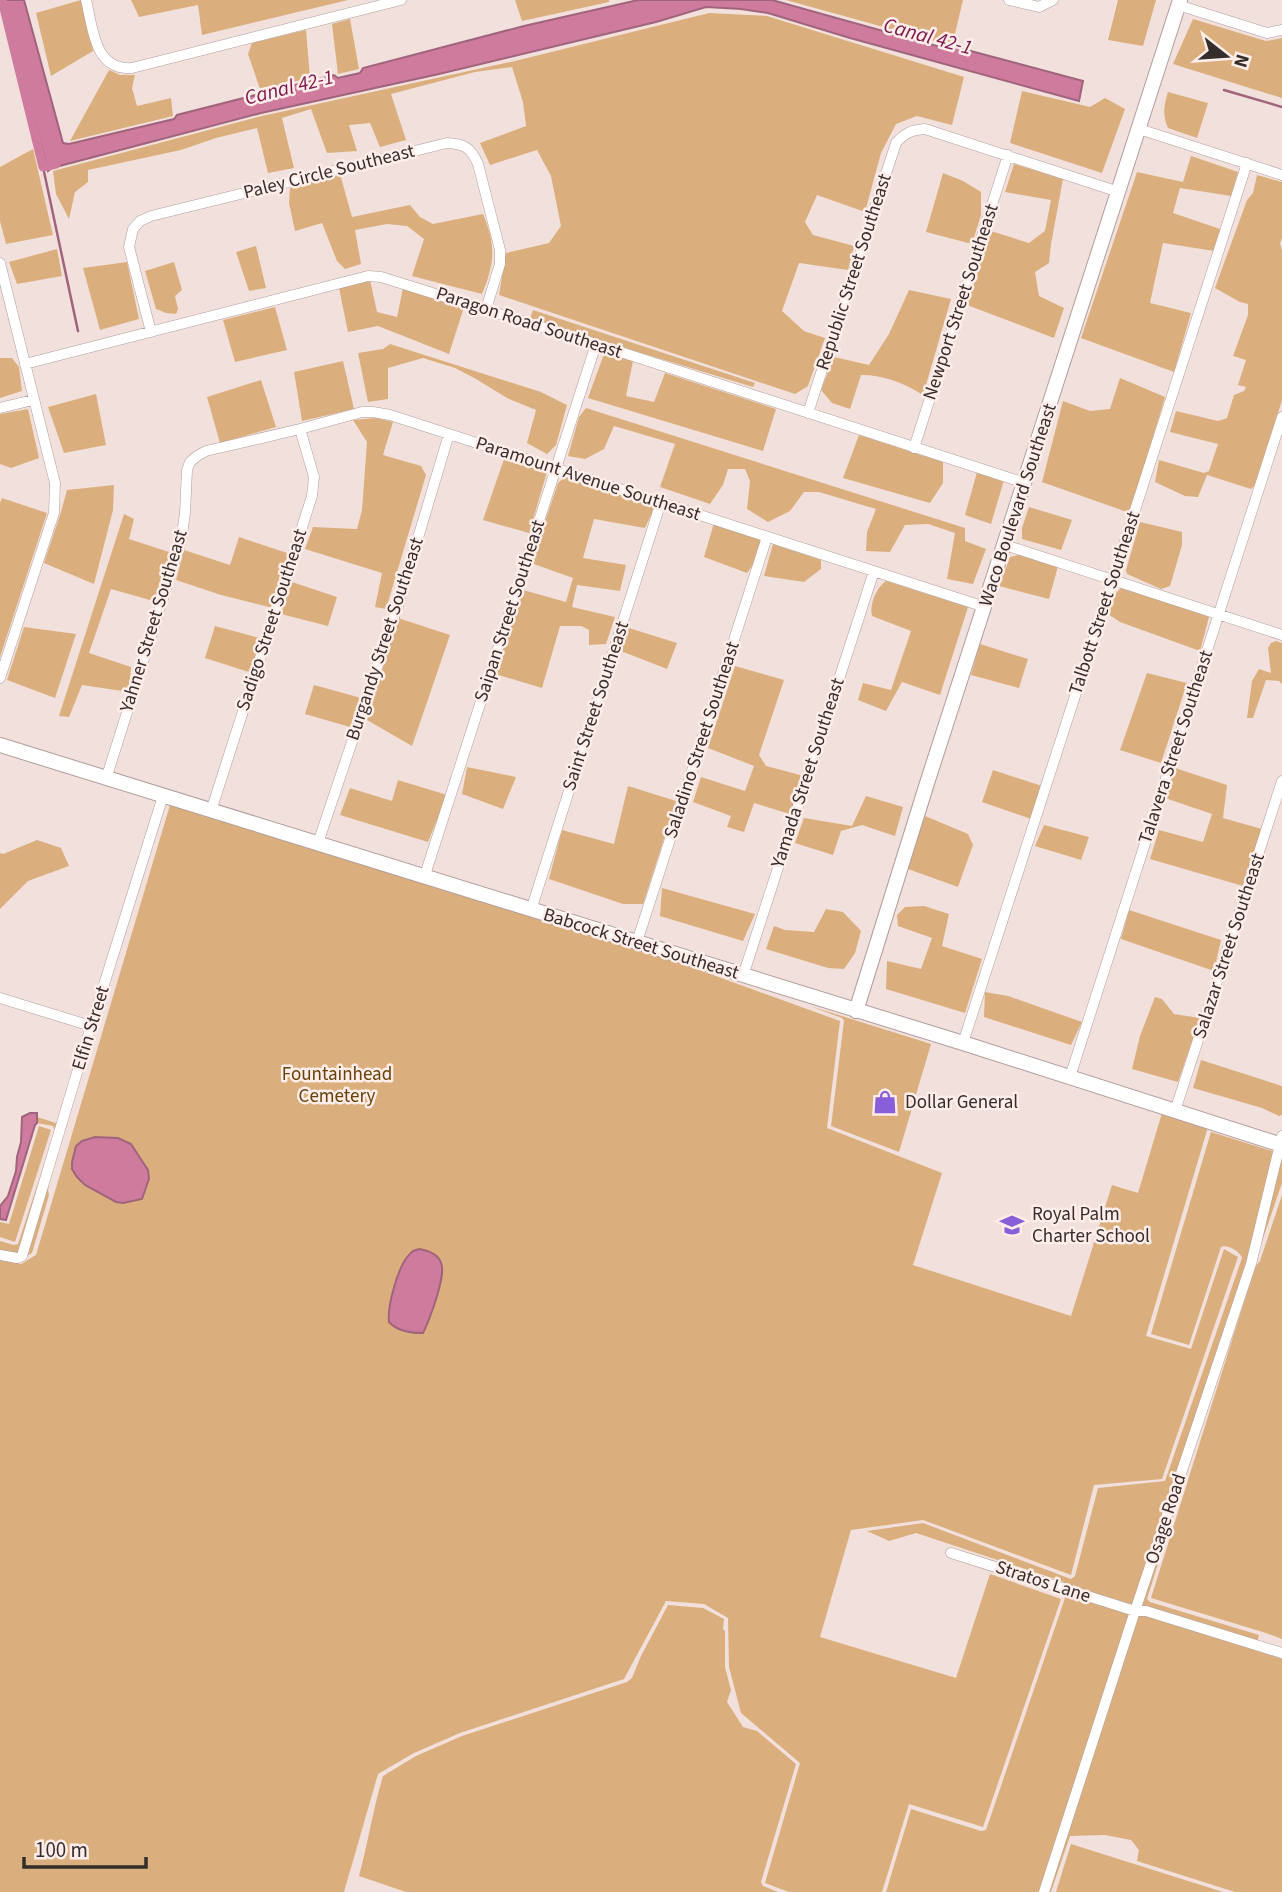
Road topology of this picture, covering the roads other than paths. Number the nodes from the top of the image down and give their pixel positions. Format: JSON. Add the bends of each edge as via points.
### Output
{"nodes":[{"id":1,"x":86,"y":0,"type":"edge"},
{"id":2,"x":401,"y":0,"type":"edge"},
{"id":3,"x":1009,"y":0,"type":"edge"},
{"id":4,"x":1049,"y":2,"type":"edge"},
{"id":5,"x":1179,"y":3,"type":"edge"},
{"id":6,"x":1282,"y":30,"type":"edge"},
{"id":7,"x":1139,"y":129,"type":"junction"},
{"id":8,"x":1008,"y":155,"type":"junction"},
{"id":9,"x":1247,"y":163,"type":"junction"},
{"id":10,"x":1282,"y":175,"type":"edge"},
{"id":11,"x":1119,"y":192,"type":"junction"},
{"id":12,"x":0,"y":263,"type":"edge"},
{"id":13,"x":486,"y":309,"type":"junction"},
{"id":14,"x":151,"y":332,"type":"junction"},
{"id":15,"x":596,"y":344,"type":"junction"},
{"id":16,"x":25,"y":364,"type":"junction"},
{"id":17,"x":33,"y":400,"type":"junction"},
{"id":18,"x":0,"y":408,"type":"edge"},
{"id":19,"x":808,"y":414,"type":"junction"},
{"id":20,"x":1282,"y":417,"type":"edge"},
{"id":21,"x":300,"y":429,"type":"junction"},
{"id":22,"x":449,"y":434,"type":"junction"},
{"id":23,"x":914,"y":448,"type":"junction"},
{"id":24,"x":190,"y":462,"type":"joint"},
{"id":25,"x":555,"y":468,"type":"junction"},
{"id":26,"x":1025,"y":483,"type":"junction"},
{"id":27,"x":661,"y":502,"type":"junction"},
{"id":28,"x":767,"y":537,"type":"junction"},
{"id":29,"x":1005,"y":545,"type":"junction"},
{"id":30,"x":874,"y":571,"type":"junction"},
{"id":31,"x":1112,"y":580,"type":"junction"},
{"id":32,"x":985,"y":607,"type":"junction"},
{"id":33,"x":1219,"y":614,"type":"junction"},
{"id":34,"x":1282,"y":635,"type":"edge"},
{"id":35,"x":0,"y":678,"type":"edge"},
{"id":36,"x":0,"y":745,"type":"edge"},
{"id":37,"x":106,"y":779,"type":"junction"},
{"id":38,"x":1282,"y":781,"type":"edge"},
{"id":39,"x":163,"y":796,"type":"junction"},
{"id":40,"x":211,"y":810,"type":"junction"},
{"id":41,"x":318,"y":843,"type":"junction"},
{"id":42,"x":424,"y":878,"type":"junction"},
{"id":43,"x":531,"y":910,"type":"junction"},
{"id":44,"x":637,"y":942,"type":"junction"},
{"id":45,"x":743,"y":976,"type":"junction"},
{"id":46,"x":0,"y":998,"type":"edge"},
{"id":47,"x":856,"y":1011,"type":"junction"},
{"id":48,"x":91,"y":1026,"type":"junction"},
{"id":49,"x":962,"y":1044,"type":"junction"},
{"id":50,"x":1070,"y":1077,"type":"junction"},
{"id":51,"x":1175,"y":1111,"type":"junction"},
{"id":52,"x":1281,"y":1141,"type":"edge"},
{"id":53,"x":0,"y":1255,"type":"edge"},
{"id":54,"x":951,"y":1553,"type":"dead end"},
{"id":55,"x":1135,"y":1611,"type":"junction"},
{"id":56,"x":1282,"y":1653,"type":"edge"},
{"id":57,"x":1045,"y":1892,"type":"edge"}],
"edges":[{"from":1,"to":2,"type":"street","via":[[99,51],[106,61],[123,69]]},
{"from":3,"to":4,"type":"street","via":[[1039,7]]},
{"from":5,"to":6,"type":"street","via":[[1267,33]]},
{"from":5,"to":7,"type":"main road","name":"Waco Boulevard Southeast"},
{"from":7,"to":9,"type":"street"},
{"from":7,"to":11,"type":"main road","name":"Waco Boulevard Southeast"},
{"from":8,"to":11,"type":"street"},
{"from":8,"to":19,"type":"street","name":"Republic Street Southeast","via":[[925,129],[912,130],[896,143]]},
{"from":8,"to":23,"type":"street","name":"Newport Street Southeast"},
{"from":9,"to":10,"type":"street"},
{"from":9,"to":31,"type":"street","name":"Talbott Street Southeast"},
{"from":11,"to":26,"type":"main road","name":"Waco Boulevard Southeast"},
{"from":12,"to":16,"type":"street"},
{"from":13,"to":14,"type":"street","name":"Paragon Road Southeast","via":[[393,279],[368,276]]},
{"from":13,"to":14,"type":"street","name":"Paley Circle Southeast","via":[[500,250],[473,153],[458,143],[447,143],[140,221],[129,247]]},
{"from":13,"to":15,"type":"street","name":"Paragon Road Southeast"},
{"from":14,"to":16,"type":"street","name":"Paragon Road Southeast"},
{"from":15,"to":19,"type":"street","name":"Paragon Road Southeast"},
{"from":15,"to":25,"type":"street","name":"Saipan Street Southeast"},
{"from":16,"to":17,"type":"street"},
{"from":17,"to":18,"type":"street"},
{"from":17,"to":35,"type":"street","via":[[55,483],[54,513]]},
{"from":19,"to":23,"type":"street","name":"Paragon Road Southeast"},
{"from":20,"to":33,"type":"street","name":"Talavera Street Southeast"},
{"from":21,"to":22,"type":"street","name":"Paramount Avenue Southeast","via":[[373,412]]},
{"from":21,"to":24,"type":"street","name":"Paramount Avenue Southeast","via":[[206,451]]},
{"from":21,"to":40,"type":"street","name":"Sadigo Street Southeast","via":[[314,477],[312,496]]},
{"from":22,"to":25,"type":"street","name":"Paramount Avenue Southeast"},
{"from":22,"to":41,"type":"street","name":"Burgandy Street Southeast","via":[[398,605]]},
{"from":23,"to":26,"type":"street","name":"Paragon Road Southeast"},
{"from":24,"to":37,"type":"street","name":"Yahner Street Southeast","via":[[181,541]]},
{"from":25,"to":27,"type":"street","name":"Paramount Avenue Southeast"},
{"from":25,"to":42,"type":"street","name":"Saipan Street Southeast"},
{"from":26,"to":29,"type":"main road","name":"Waco Boulevard Southeast"},
{"from":27,"to":28,"type":"street","name":"Paramount Avenue Southeast"},
{"from":27,"to":43,"type":"street","name":"Saint Street Southeast"},
{"from":28,"to":30,"type":"street","name":"Paramount Avenue Southeast"},
{"from":28,"to":44,"type":"street","name":"Saladino Street Southeast"},
{"from":29,"to":31,"type":"street"},
{"from":29,"to":32,"type":"main road","name":"Waco Boulevard Southeast"},
{"from":30,"to":32,"type":"street","name":"Paramount Avenue Southeast"},
{"from":30,"to":45,"type":"street","name":"Yamada Street Southeast"},
{"from":31,"to":33,"type":"street"},
{"from":31,"to":49,"type":"street","name":"Talbott Street Southeast"},
{"from":32,"to":47,"type":"main road","name":"Waco Boulevard Southeast"},
{"from":33,"to":34,"type":"street"},
{"from":33,"to":50,"type":"street","name":"Talavera Street Southeast"},
{"from":36,"to":37,"type":"main road","name":"Babcock Street Southeast"},
{"from":37,"to":39,"type":"main road","name":"Babcock Street Southeast"},
{"from":38,"to":51,"type":"street","name":"Salazar Street Southeast"},
{"from":39,"to":40,"type":"main road","name":"Babcock Street Southeast"},
{"from":39,"to":48,"type":"street","name":"Elfin Street"},
{"from":40,"to":41,"type":"main road","name":"Babcock Street Southeast"},
{"from":41,"to":42,"type":"main road","name":"Babcock Street Southeast"},
{"from":42,"to":43,"type":"main road","name":"Babcock Street Southeast"},
{"from":43,"to":44,"type":"main road","name":"Babcock Street Southeast"},
{"from":44,"to":45,"type":"main road","name":"Babcock Street Southeast"},
{"from":45,"to":47,"type":"main road","name":"Babcock Street Southeast"},
{"from":46,"to":48,"type":"street"},
{"from":47,"to":49,"type":"main road","name":"Babcock Street Southeast"},
{"from":48,"to":53,"type":"street","name":"Elfin Street","via":[[22,1256]]},
{"from":49,"to":50,"type":"main road","name":"Babcock Street Southeast"},
{"from":50,"to":51,"type":"main road","name":"Babcock Street Southeast"},
{"from":51,"to":52,"type":"main road","name":"Babcock Street Southeast"},
{"from":52,"to":55,"type":"street","name":"Osage Road","via":[[1251,1264]]},
{"from":54,"to":55,"type":"street","name":"Stratos Lane"},
{"from":55,"to":56,"type":"street","name":"Stratos Lane"},
{"from":55,"to":57,"type":"street","name":"Osage Road"}]}
